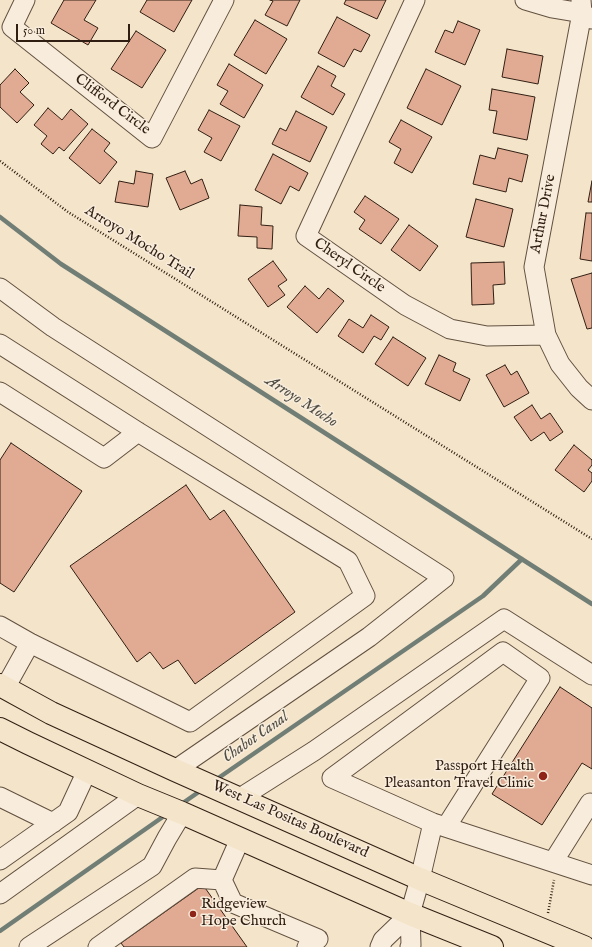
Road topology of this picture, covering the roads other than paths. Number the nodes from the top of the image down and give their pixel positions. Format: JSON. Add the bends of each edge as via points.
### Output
{"nodes":[{"id":1,"x":25,"y":0,"type":"edge"},
{"id":2,"x":224,"y":0,"type":"edge"},
{"id":3,"x":415,"y":0,"type":"edge"},
{"id":4,"x":525,"y":0,"type":"edge"},
{"id":5,"x":587,"y":11,"type":"edge"},
{"id":6,"x":0,"y":288,"type":"edge"},
{"id":7,"x":546,"y":335,"type":"junction"},
{"id":8,"x":0,"y":344,"type":"edge"},
{"id":9,"x":0,"y":392,"type":"edge"},
{"id":10,"x":592,"y":400,"type":"edge"},
{"id":11,"x":138,"y":432,"type":"junction"},
{"id":12,"x":0,"y":626,"type":"edge"},
{"id":13,"x":30,"y":643,"type":"junction"},
{"id":14,"x":592,"y":675,"type":"edge"},
{"id":15,"x":3,"y":687,"type":"edge"},
{"id":16,"x":0,"y":729,"type":"edge"},
{"id":17,"x":87,"y":771,"type":"junction"},
{"id":18,"x":180,"y":771,"type":"junction"},
{"id":19,"x":0,"y":796,"type":"edge"},
{"id":20,"x":236,"y":796,"type":"junction"},
{"id":21,"x":142,"y":797,"type":"junction"},
{"id":22,"x":592,"y":804,"type":"edge"},
{"id":23,"x":182,"y":813,"type":"junction"},
{"id":24,"x":53,"y":823,"type":"junction"},
{"id":25,"x":439,"y":825,"type":"junction"},
{"id":26,"x":240,"y":839,"type":"junction"},
{"id":27,"x":0,"y":860,"type":"edge"},
{"id":28,"x":553,"y":862,"type":"junction"},
{"id":29,"x":592,"y":875,"type":"edge"},
{"id":30,"x":420,"y":879,"type":"junction"},
{"id":31,"x":222,"y":880,"type":"junction"},
{"id":32,"x":0,"y":894,"type":"edge"},
{"id":33,"x":410,"y":914,"type":"junction"},
{"id":34,"x":29,"y":947,"type":"edge"},
{"id":35,"x":98,"y":947,"type":"edge"},
{"id":36,"x":307,"y":947,"type":"edge"},
{"id":37,"x":380,"y":947,"type":"edge"},
{"id":38,"x":410,"y":947,"type":"edge"},
{"id":39,"x":492,"y":947,"type":"edge"},
{"id":40,"x":584,"y":947,"type":"edge"}],
"edges":[{"from":1,"to":2,"type":"street","name":"Clifford Circle","via":[[12,27],[152,138]]},
{"from":3,"to":7,"type":"street","name":"Cheryl Circle","via":[[306,236],[406,305],[450,329],[487,336]]},
{"from":4,"to":5,"type":"street","via":[[552,8]]},
{"from":5,"to":7,"type":"street","name":"Arthur Drive","via":[[534,267]]},
{"from":6,"to":18,"type":"street","via":[[59,331],[444,578],[369,637]]},
{"from":7,"to":10,"type":"street","name":"Arthur Drive","via":[[560,364]]},
{"from":8,"to":11,"type":"street"},
{"from":9,"to":11,"type":"street","via":[[104,458]]},
{"from":11,"to":13,"type":"street","via":[[348,561],[365,596],[190,722]]},
{"from":12,"to":13,"type":"street"},
{"from":13,"to":15,"type":"street"},
{"from":14,"to":20,"type":"street","via":[[504,619],[314,751]]},
{"from":15,"to":18,"type":"main road","name":"West Las Positas Boulevard","via":[[51,712]]},
{"from":16,"to":17,"type":"main road"},
{"from":17,"to":21,"type":"main road"},
{"from":17,"to":24,"type":"street","via":[[68,812]]},
{"from":18,"to":20,"type":"main road","name":"West Las Positas Boulevard"},
{"from":19,"to":24,"type":"street"},
{"from":20,"to":30,"type":"main road","name":"West Las Positas Boulevard"},
{"from":21,"to":23,"type":"main road"},
{"from":21,"to":32,"type":"street"},
{"from":22,"to":28,"type":"street","via":[[590,803]]},
{"from":23,"to":26,"type":"main road"},
{"from":23,"to":34,"type":"street","via":[[152,866]]},
{"from":24,"to":27,"type":"street"},
{"from":25,"to":25,"type":"street","via":[[540,678],[503,652],[332,778]]},
{"from":25,"to":28,"type":"street"},
{"from":25,"to":30,"type":"street"},
{"from":26,"to":31,"type":"street"},
{"from":26,"to":33,"type":"main road"},
{"from":28,"to":29,"type":"street"},
{"from":30,"to":33,"type":"street"},
{"from":30,"to":40,"type":"main road","name":"West Las Positas Boulevard"},
{"from":31,"to":35,"type":"street","via":[[195,878]]},
{"from":31,"to":36,"type":"street","via":[[233,903],[318,938]]},
{"from":33,"to":37,"type":"street","via":[[383,940]]},
{"from":33,"to":38,"type":"street"},
{"from":33,"to":39,"type":"main road"}]}
